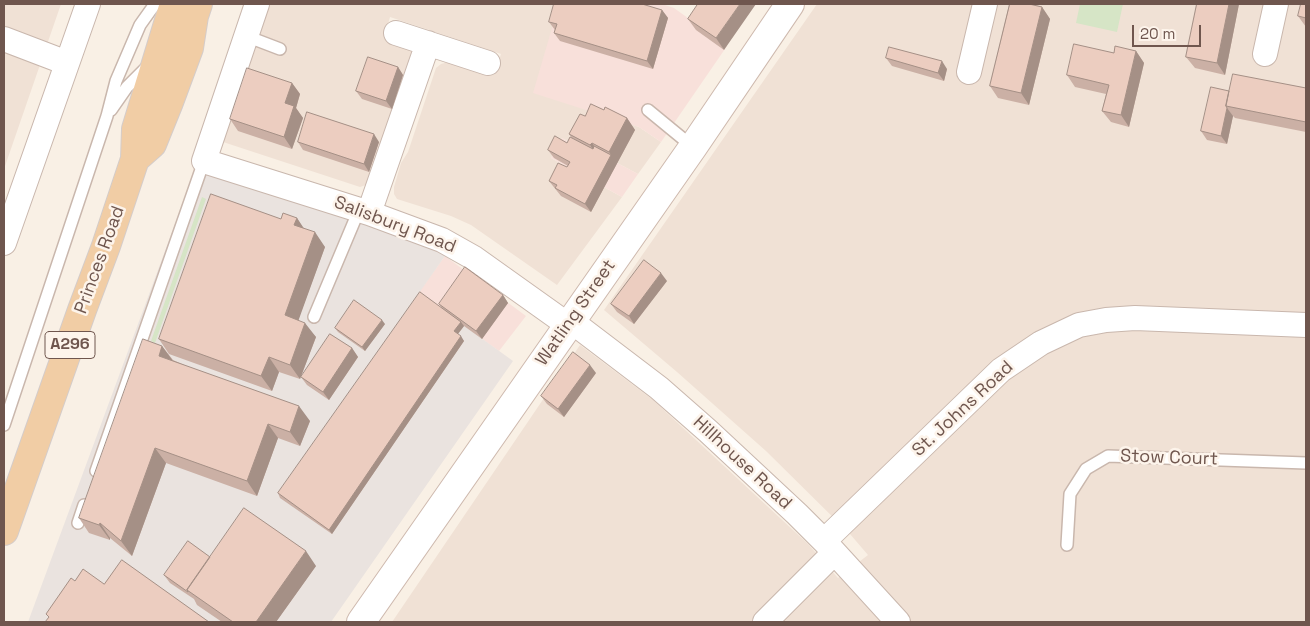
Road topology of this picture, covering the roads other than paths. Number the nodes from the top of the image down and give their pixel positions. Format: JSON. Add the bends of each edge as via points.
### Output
{"nodes":[{"id":1,"x":88,"y":4,"type":"edge"},
{"id":2,"x":156,"y":4,"type":"edge"},
{"id":3,"x":257,"y":4,"type":"edge"},
{"id":4,"x":790,"y":4,"type":"edge"},
{"id":5,"x":985,"y":4,"type":"edge"},
{"id":6,"x":1276,"y":4,"type":"edge"},
{"id":7,"x":180,"y":25,"type":"edge"},
{"id":8,"x":396,"y":33,"type":"dead end"},
{"id":9,"x":246,"y":36,"type":"junction"},
{"id":10,"x":4,"y":39,"type":"edge"},
{"id":11,"x":428,"y":44,"type":"junction"},
{"id":12,"x":280,"y":49,"type":"dead end"},
{"id":13,"x":1265,"y":54,"type":"dead end"},
{"id":14,"x":67,"y":63,"type":"junction"},
{"id":15,"x":488,"y":63,"type":"dead end"},
{"id":16,"x":969,"y":72,"type":"dead end"},
{"id":17,"x":648,"y":110,"type":"dead end"},
{"id":18,"x":107,"y":116,"type":"junction"},
{"id":19,"x":693,"y":147,"type":"junction"},
{"id":20,"x":135,"y":159,"type":"junction"},
{"id":21,"x":204,"y":161,"type":"junction"},
{"id":22,"x":364,"y":212,"type":"junction"},
{"id":23,"x":4,"y":243,"type":"edge"},
{"id":24,"x":314,"y":317,"type":"dead end"},
{"id":25,"x":569,"y":323,"type":"junction"},
{"id":26,"x":1306,"y":325,"type":"edge"},
{"id":27,"x":4,"y":425,"type":"edge"},
{"id":28,"x":1306,"y":463,"type":"edge"},
{"id":29,"x":94,"y":477,"type":"edge"},
{"id":30,"x":87,"y":496,"type":"edge"},
{"id":31,"x":78,"y":524,"type":"edge"},
{"id":32,"x":4,"y":531,"type":"edge"},
{"id":33,"x":1067,"y":545,"type":"dead end"},
{"id":34,"x":829,"y":547,"type":"junction"},
{"id":35,"x":361,"y":622,"type":"edge"},
{"id":36,"x":765,"y":622,"type":"edge"},
{"id":37,"x":898,"y":622,"type":"edge"}],
"edges":[{"from":1,"to":14,"type":"street"},
{"from":2,"to":18,"type":"lane","via":[[140,25],[116,81]]},
{"from":3,"to":9,"type":"street"},
{"from":4,"to":19,"type":"main road","name":"Watling Street"},
{"from":5,"to":16,"type":"street"},
{"from":6,"to":13,"type":"street"},
{"from":7,"to":18,"type":"lane"},
{"from":7,"to":20,"type":"main road","name":"Princes Road","number":"A296","via":[[136,129]]},
{"from":7,"to":20,"type":"main road","name":"Princes Road","number":"A296","via":[[189,48],[152,144]]},
{"from":8,"to":11,"type":"street"},
{"from":9,"to":12,"type":"lane"},
{"from":9,"to":21,"type":"street"},
{"from":10,"to":14,"type":"street"},
{"from":11,"to":15,"type":"street"},
{"from":11,"to":22,"type":"street"},
{"from":14,"to":23,"type":"street"},
{"from":17,"to":19,"type":"lane"},
{"from":18,"to":27,"type":"lane"},
{"from":19,"to":25,"type":"main road","name":"Watling Street"},
{"from":20,"to":32,"type":"main road","name":"Princes Road","number":"A296"},
{"from":21,"to":22,"type":"street","name":"Salisbury Road"},
{"from":21,"to":29,"type":"lane"},
{"from":22,"to":24,"type":"lane"},
{"from":22,"to":25,"type":"street","name":"Salisbury Road","via":[[458,248]]},
{"from":25,"to":34,"type":"street","name":"Hillhouse Road","via":[[659,388]]},
{"from":25,"to":35,"type":"main road","name":"Watling Street"},
{"from":26,"to":34,"type":"street","name":"St. Johns Road","via":[[1135,318],[1079,325],[1041,343],[1001,370]]},
{"from":28,"to":33,"type":"lane","name":"Stow Court","via":[[1108,456],[1086,469],[1070,494]]},
{"from":30,"to":31,"type":"lane"},
{"from":34,"to":36,"type":"street","name":"St. Johns Road"},
{"from":34,"to":37,"type":"street","name":"Hillhouse Road"}]}
